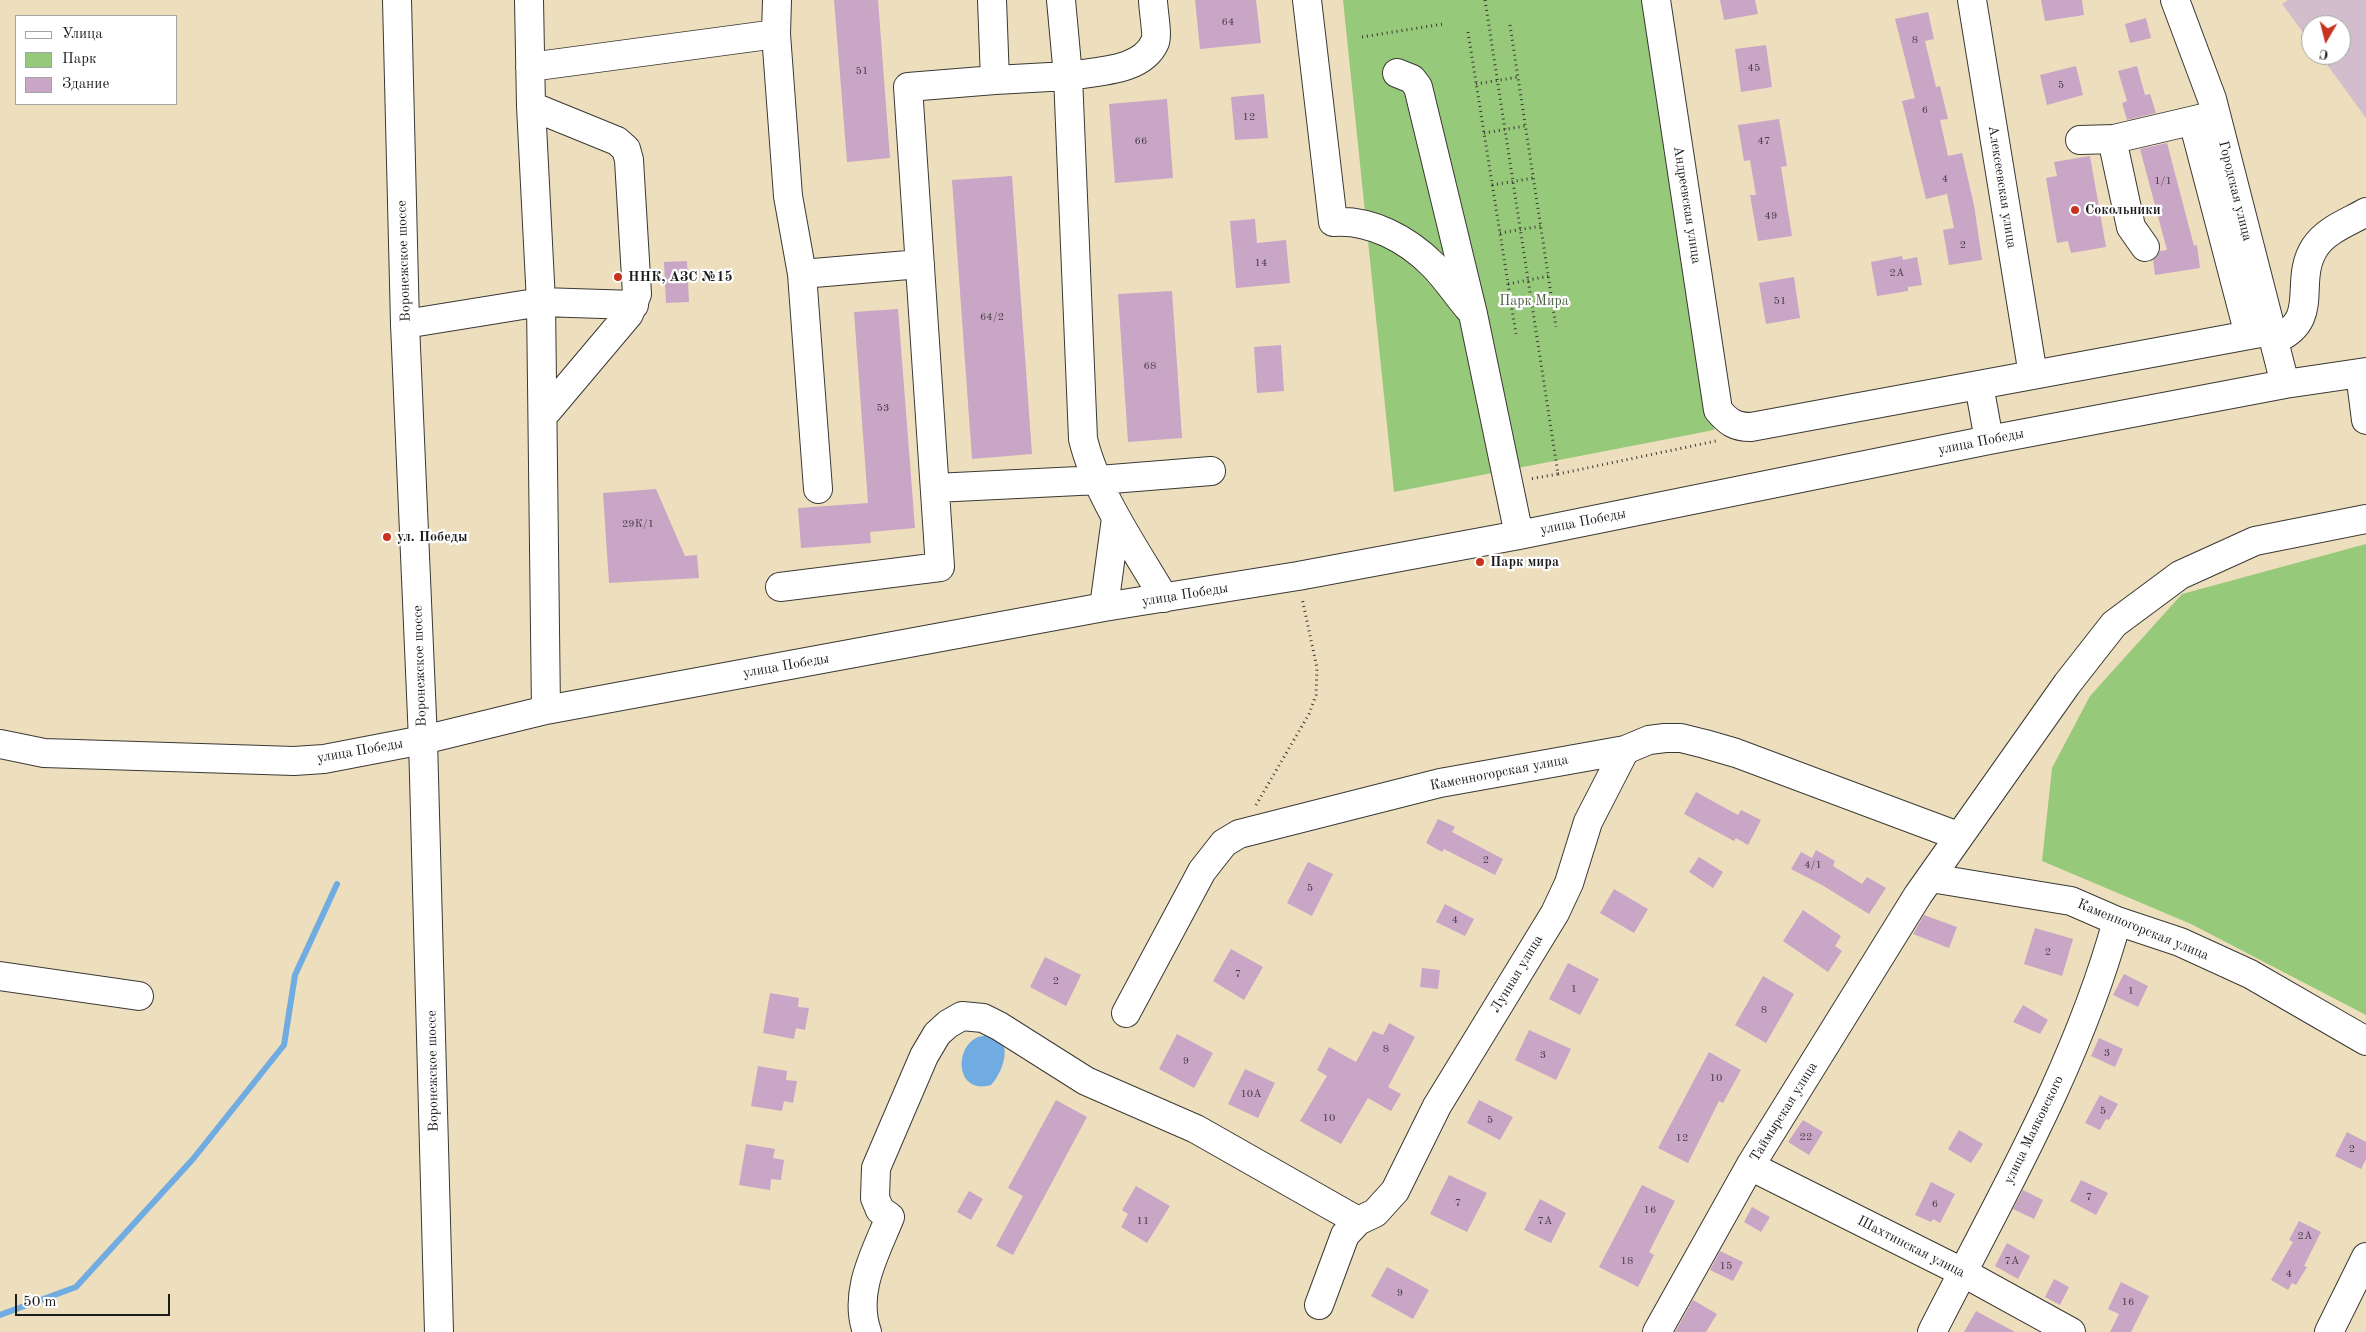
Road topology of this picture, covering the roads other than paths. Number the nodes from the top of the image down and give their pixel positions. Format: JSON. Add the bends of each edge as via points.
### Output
{"nodes":[{"id":1,"x":397,"y":0,"type":"edge"},
{"id":2,"x":529,"y":0,"type":"edge"},
{"id":3,"x":777,"y":0,"type":"edge"},
{"id":4,"x":992,"y":0,"type":"edge"},
{"id":5,"x":1061,"y":0,"type":"edge"},
{"id":6,"x":1152,"y":0,"type":"edge"},
{"id":7,"x":1307,"y":0,"type":"edge"},
{"id":8,"x":1656,"y":0,"type":"edge"},
{"id":9,"x":1972,"y":0,"type":"edge"},
{"id":10,"x":2175,"y":0,"type":"edge"},
{"id":11,"x":776,"y":34,"type":"junction"},
{"id":12,"x":530,"y":67,"type":"junction"},
{"id":13,"x":1397,"y":73,"type":"dead end"},
{"id":14,"x":1068,"y":76,"type":"junction"},
{"id":15,"x":995,"y":80,"type":"junction"},
{"id":16,"x":531,"y":106,"type":"junction"},
{"id":17,"x":2204,"y":118,"type":"junction"},
{"id":18,"x":2112,"y":139,"type":"junction"},
{"id":19,"x":2080,"y":140,"type":"dead end"},
{"id":20,"x":2366,"y":212,"type":"edge"},
{"id":21,"x":2145,"y":247,"type":"dead end"},
{"id":22,"x":920,"y":264,"type":"junction"},
{"id":23,"x":802,"y":274,"type":"junction"},
{"id":24,"x":541,"y":302,"type":"junction"},
{"id":25,"x":634,"y":305,"type":"junction"},
{"id":26,"x":1474,"y":314,"type":"junction"},
{"id":27,"x":405,"y":324,"type":"junction"},
{"id":28,"x":2265,"y":336,"type":"junction"},
{"id":29,"x":2363,"y":372,"type":"edge"},
{"id":30,"x":2033,"y":375,"type":"junction"},
{"id":31,"x":1979,"y":384,"type":"junction"},
{"id":32,"x":2286,"y":384,"type":"junction"},
{"id":33,"x":543,"y":416,"type":"junction"},
{"id":34,"x":2366,"y":420,"type":"edge"},
{"id":35,"x":1990,"y":440,"type":"junction"},
{"id":36,"x":1211,"y":471,"type":"dead end"},
{"id":37,"x":1099,"y":480,"type":"junction"},
{"id":38,"x":935,"y":488,"type":"junction"},
{"id":39,"x":818,"y":489,"type":"dead end"},
{"id":40,"x":1116,"y":518,"type":"junction"},
{"id":41,"x":2366,"y":519,"type":"edge"},
{"id":42,"x":1519,"y":534,"type":"junction"},
{"id":43,"x":780,"y":587,"type":"dead end"},
{"id":44,"x":1164,"y":598,"type":"junction"},
{"id":45,"x":1104,"y":607,"type":"junction"},
{"id":46,"x":546,"y":710,"type":"junction"},
{"id":47,"x":424,"y":740,"type":"junction"},
{"id":48,"x":0,"y":744,"type":"edge"},
{"id":49,"x":1625,"y":750,"type":"junction"},
{"id":50,"x":1958,"y":836,"type":"junction"},
{"id":51,"x":1925,"y":887,"type":"junction"},
{"id":52,"x":2117,"y":921,"type":"junction"},
{"id":53,"x":0,"y":976,"type":"edge"},
{"id":54,"x":139,"y":996,"type":"dead end"},
{"id":55,"x":1126,"y":1013,"type":"dead end"},
{"id":56,"x":2366,"y":1041,"type":"edge"},
{"id":57,"x":1750,"y":1166,"type":"junction"},
{"id":58,"x":1358,"y":1221,"type":"junction"},
{"id":59,"x":2366,"y":1257,"type":"edge"},
{"id":60,"x":1962,"y":1272,"type":"junction"},
{"id":61,"x":1319,"y":1306,"type":"dead end"},
{"id":62,"x":439,"y":1332,"type":"edge"},
{"id":63,"x":867,"y":1332,"type":"edge"},
{"id":64,"x":1657,"y":1332,"type":"edge"},
{"id":65,"x":1932,"y":1332,"type":"edge"},
{"id":66,"x":2071,"y":1332,"type":"edge"},
{"id":67,"x":2328,"y":1332,"type":"edge"}],
"edges":[{"from":1,"to":27,"type":"street","name":"Воронежское шоссе"},
{"from":2,"to":12,"type":"street"},
{"from":3,"to":11,"type":"street"},
{"from":4,"to":15,"type":"street"},
{"from":5,"to":14,"type":"street"},
{"from":6,"to":14,"type":"street","via":[[1156,41],[1146,55],[1132,65]]},
{"from":7,"to":26,"type":"street","via":[[1333,222],[1345,221],[1388,232],[1432,264]]},
{"from":8,"to":31,"type":"street","name":"Андреевская улица","via":[[1728,419],[1751,428]]},
{"from":9,"to":30,"type":"street","name":"Алексеевская улица"},
{"from":10,"to":17,"type":"street","name":"Городская улица"},
{"from":11,"to":12,"type":"street"},
{"from":11,"to":23,"type":"street","via":[[788,196]]},
{"from":12,"to":16,"type":"street"},
{"from":13,"to":26,"type":"street","via":[[1412,79],[1418,87]]},
{"from":14,"to":15,"type":"street"},
{"from":14,"to":37,"type":"street","via":[[1083,439]]},
{"from":15,"to":22,"type":"street","via":[[908,87]]},
{"from":16,"to":24,"type":"street"},
{"from":16,"to":25,"type":"street","via":[[617,141],[626,149],[637,294]]},
{"from":17,"to":18,"type":"street"},
{"from":17,"to":28,"type":"street","name":"Городская улица"},
{"from":18,"to":19,"type":"street"},
{"from":18,"to":21,"type":"street","via":[[2131,227]]},
{"from":20,"to":28,"type":"street","via":[[2326,235],[2315,247],[2309,260],[2300,321],[2290,334]]},
{"from":22,"to":23,"type":"street"},
{"from":22,"to":38,"type":"street"},
{"from":23,"to":39,"type":"street"},
{"from":24,"to":25,"type":"street"},
{"from":24,"to":27,"type":"street"},
{"from":24,"to":33,"type":"street"},
{"from":25,"to":33,"type":"street"},
{"from":26,"to":42,"type":"street"},
{"from":27,"to":47,"type":"street","name":"Воронежское шоссе"},
{"from":28,"to":30,"type":"street"},
{"from":28,"to":32,"type":"street","name":"Городская улица"},
{"from":29,"to":32,"type":"street","name":"улица Победы"},
{"from":29,"to":34,"type":"street"},
{"from":30,"to":31,"type":"street"},
{"from":31,"to":35,"type":"street"},
{"from":32,"to":35,"type":"street","name":"улица Победы"},
{"from":33,"to":46,"type":"street"},
{"from":35,"to":42,"type":"street","name":"улица Победы"},
{"from":36,"to":37,"type":"street"},
{"from":37,"to":38,"type":"street"},
{"from":37,"to":40,"type":"street"},
{"from":38,"to":43,"type":"street","via":[[940,567]]},
{"from":40,"to":44,"type":"street"},
{"from":40,"to":45,"type":"street"},
{"from":41,"to":50,"type":"street","name":"Таймырская улица","via":[[2255,540],[2180,575],[2114,624]]},
{"from":42,"to":44,"type":"street","name":"улица Победы"},
{"from":44,"to":45,"type":"street","name":"улица Победы"},
{"from":45,"to":46,"type":"street","name":"улица Победы"},
{"from":46,"to":47,"type":"street","name":"улица Победы"},
{"from":47,"to":48,"type":"street","name":"улица Победы","via":[[324,759],[294,761],[44,753]]},
{"from":47,"to":62,"type":"street","name":"Воронежское шоссе"},
{"from":49,"to":50,"type":"street","name":"Каменногорская улица","via":[[1649,740],[1665,738],[1705,744]]},
{"from":49,"to":55,"type":"street","name":"Каменногорская улица","via":[[1440,783],[1239,834],[1224,843],[1202,872]]},
{"from":49,"to":58,"type":"street","name":"Лунная улица","via":[[1588,822],[1564,896],[1437,1106],[1395,1191],[1375,1213]]},
{"from":50,"to":51,"type":"street","name":"Таймырская улица"},
{"from":51,"to":52,"type":"street","name":"Каменногорская улица","via":[[2021,891],[2071,901]]},
{"from":51,"to":57,"type":"street","name":"Таймырская улица"},
{"from":52,"to":56,"type":"street","name":"Каменногорская улица","via":[[2180,942],[2250,974]]},
{"from":52,"to":60,"type":"street","name":"улица Маяковского","via":[[2104,970],[2044,1115]]},
{"from":53,"to":54,"type":"street"},
{"from":57,"to":60,"type":"street","name":"Шахтинская улица"},
{"from":57,"to":64,"type":"street","name":"Таймырская улица"},
{"from":58,"to":61,"type":"street","via":[[1345,1235]]},
{"from":58,"to":63,"type":"street","via":[[1196,1129],[1086,1081],[999,1026],[983,1018],[962,1016],[937,1034],[924,1056],[876,1168],[874,1198],[880,1210],[890,1217],[862,1289],[862,1318]]},
{"from":59,"to":67,"type":"street"},
{"from":60,"to":65,"type":"street","name":"улица Маяковского"},
{"from":60,"to":66,"type":"street","name":"Шахтинская улица"}]}
